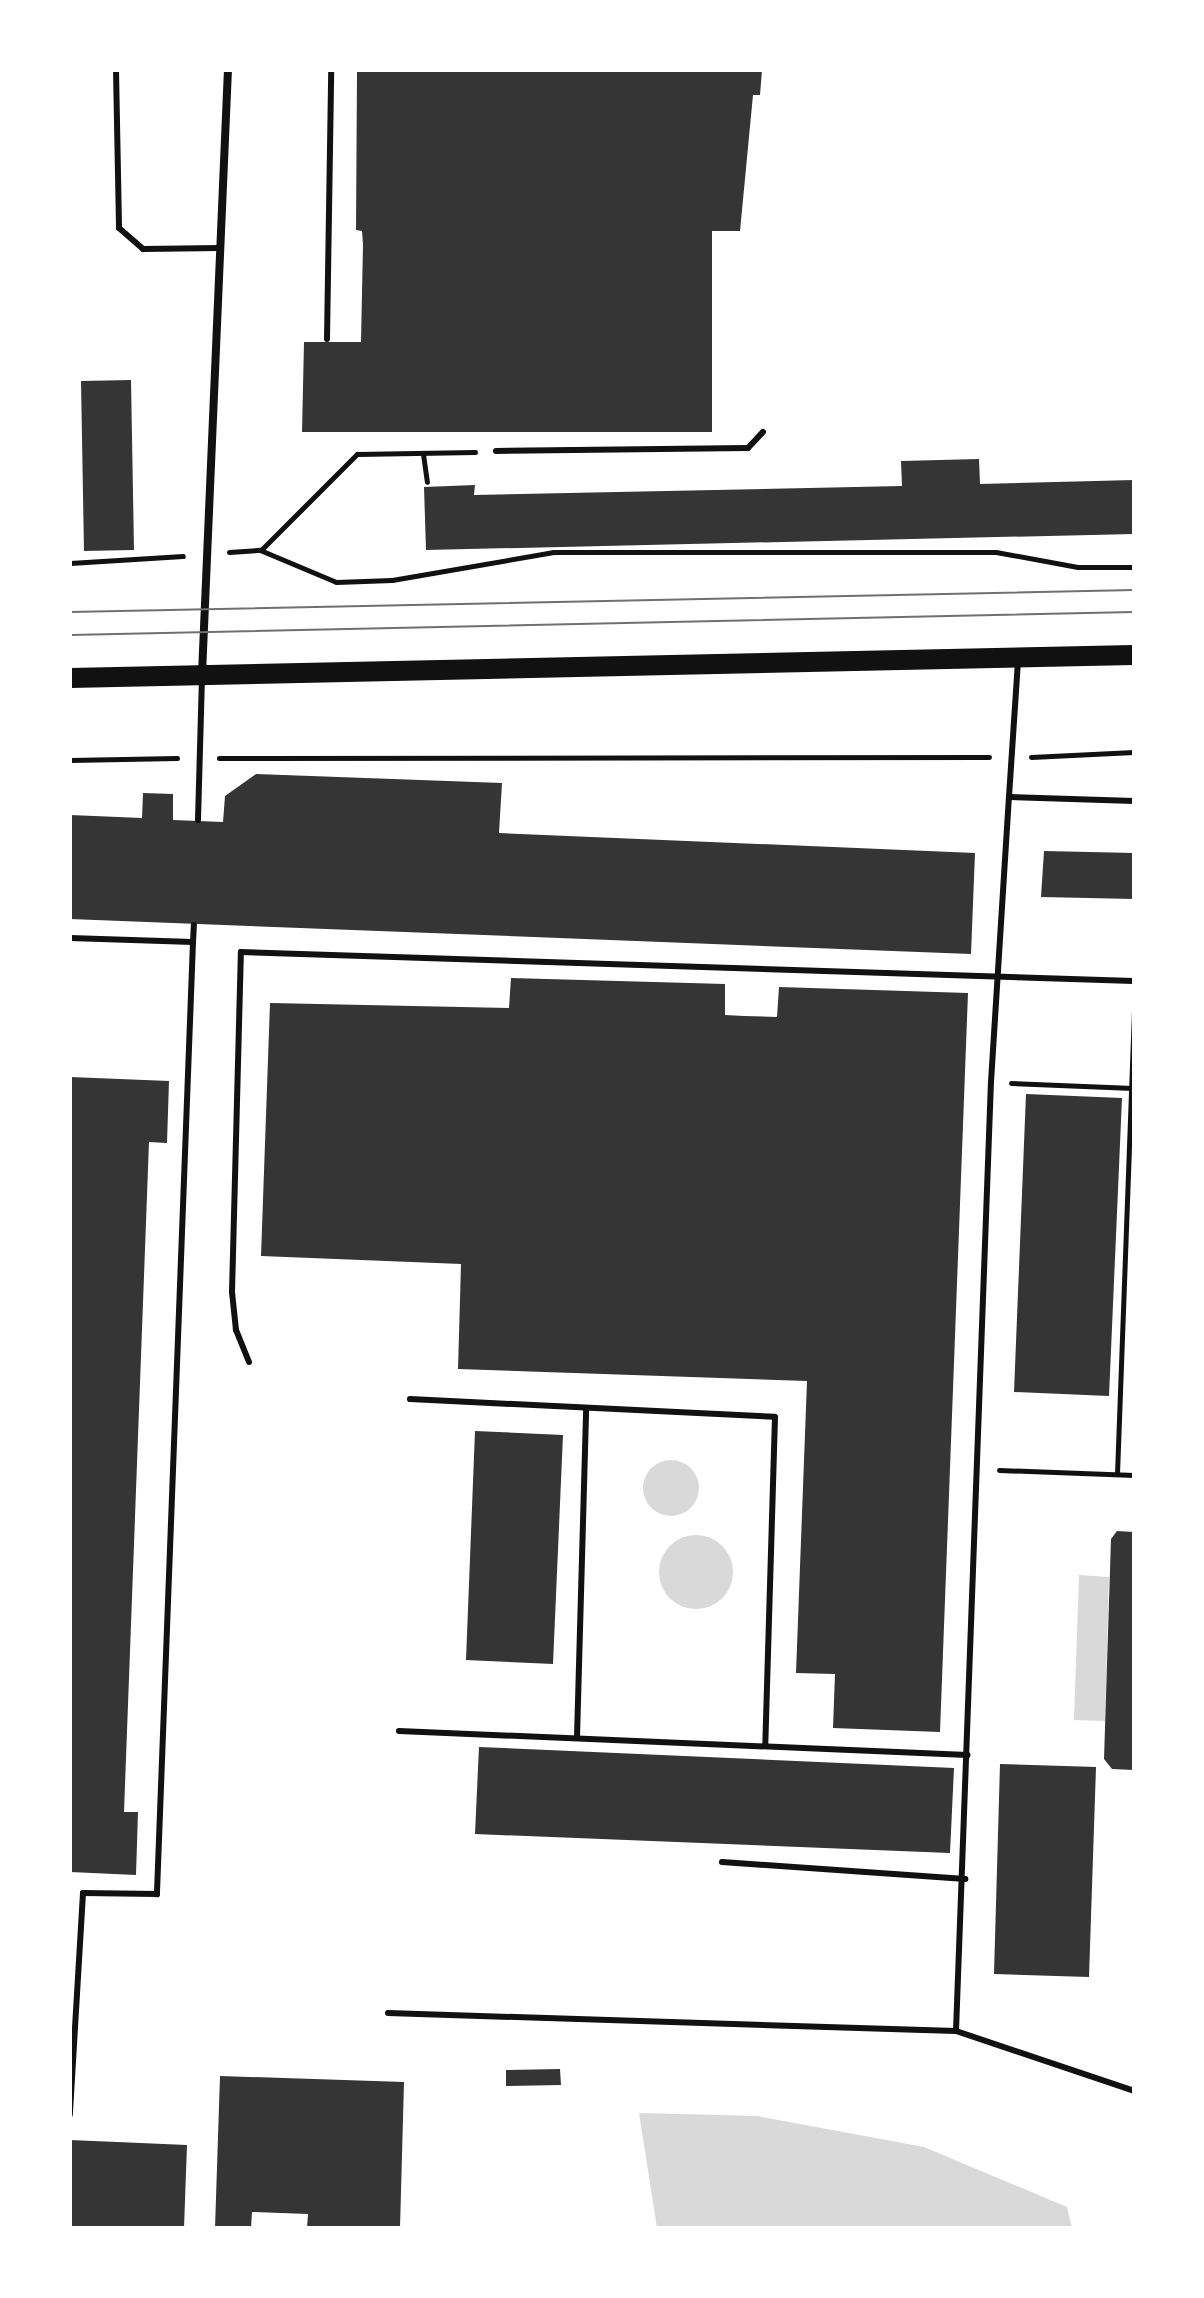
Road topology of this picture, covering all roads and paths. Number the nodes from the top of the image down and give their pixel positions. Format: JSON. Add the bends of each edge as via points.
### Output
{"nodes":[{"id":1,"x":116,"y":70,"type":"edge"},
{"id":2,"x":228,"y":70,"type":"edge"},
{"id":3,"x":331,"y":70,"type":"edge"},
{"id":4,"x":220,"y":248,"type":"junction"},
{"id":5,"x":327,"y":339,"type":"dead end"},
{"id":6,"x":763,"y":432,"type":"dead end"},
{"id":7,"x":496,"y":451,"type":"joint"},
{"id":8,"x":423,"y":454,"type":"junction"},
{"id":9,"x":427,"y":482,"type":"dead end"},
{"id":10,"x":260,"y":550,"type":"junction"},
{"id":11,"x":208,"y":554,"type":"junction"},
{"id":12,"x":70,"y":563,"type":"edge"},
{"id":13,"x":1134,"y":567,"type":"edge"},
{"id":14,"x":1134,"y":655,"type":"edge"},
{"id":15,"x":1018,"y":657,"type":"junction"},
{"id":16,"x":202,"y":675,"type":"junction"},
{"id":17,"x":70,"y":678,"type":"edge"},
{"id":18,"x":1134,"y":752,"type":"edge"},
{"id":19,"x":1012,"y":757,"type":"junction"},
{"id":20,"x":200,"y":758,"type":"junction"},
{"id":21,"x":70,"y":760,"type":"edge"},
{"id":22,"x":1009,"y":797,"type":"junction"},
{"id":23,"x":1134,"y":801,"type":"edge"},
{"id":24,"x":198,"y":820,"type":"dead end"},
{"id":25,"x":194,"y":925,"type":"dead end"},
{"id":26,"x":70,"y":938,"type":"edge"},
{"id":27,"x":193,"y":942,"type":"junction"},
{"id":28,"x":998,"y":975,"type":"junction"},
{"id":29,"x":1134,"y":981,"type":"edge"},
{"id":30,"x":1134,"y":1005,"type":"edge"},
{"id":31,"x":991,"y":1082,"type":"junction"},
{"id":32,"x":1133,"y":1088,"type":"edge"},
{"id":33,"x":249,"y":1362,"type":"dead end"},
{"id":34,"x":410,"y":1399,"type":"dead end"},
{"id":35,"x":586,"y":1408,"type":"junction"},
{"id":36,"x":977,"y":1469,"type":"junction"},
{"id":37,"x":1117,"y":1474,"type":"junction"},
{"id":38,"x":1134,"y":1475,"type":"edge"},
{"id":39,"x":399,"y":1731,"type":"dead end"},
{"id":40,"x":577,"y":1737,"type":"junction"},
{"id":41,"x":765,"y":1746,"type":"junction"},
{"id":42,"x":967,"y":1755,"type":"junction"},
{"id":43,"x":722,"y":1862,"type":"dead end"},
{"id":44,"x":965,"y":1879,"type":"junction"},
{"id":45,"x":388,"y":2013,"type":"dead end"},
{"id":46,"x":956,"y":2031,"type":"junction"},
{"id":47,"x":1134,"y":2091,"type":"edge"},
{"id":48,"x":72,"y":2115,"type":"edge"}],
"edges":[{"from":1,"to":4,"type":"lane","via":[[119,228],[143,249]]},
{"from":2,"to":4,"type":"street"},
{"from":3,"to":5,"type":"lane"},
{"from":4,"to":11,"type":"street"},
{"from":6,"to":7,"type":"lane","via":[[748,448]]},
{"from":7,"to":8,"type":"path"},
{"from":8,"to":9,"type":"path"},
{"from":8,"to":10,"type":"path","via":[[357,454]]},
{"from":10,"to":11,"type":"path"},
{"from":10,"to":13,"type":"path","via":[[336,582],[392,580],[554,552],[996,552],[1078,567]]},
{"from":11,"to":12,"type":"path"},
{"from":11,"to":16,"type":"street"},
{"from":14,"to":15,"type":"main road"},
{"from":15,"to":16,"type":"main road"},
{"from":15,"to":19,"type":"lane"},
{"from":16,"to":17,"type":"main road"},
{"from":16,"to":20,"type":"lane"},
{"from":18,"to":19,"type":"path"},
{"from":19,"to":20,"type":"path"},
{"from":19,"to":22,"type":"lane"},
{"from":20,"to":21,"type":"path"},
{"from":20,"to":24,"type":"lane"},
{"from":22,"to":23,"type":"lane"},
{"from":22,"to":28,"type":"lane"},
{"from":25,"to":27,"type":"lane"},
{"from":26,"to":27,"type":"lane"},
{"from":27,"to":48,"type":"lane","via":[[157,1894],[83,1893]]},
{"from":28,"to":29,"type":"lane"},
{"from":28,"to":31,"type":"lane"},
{"from":28,"to":33,"type":"lane","via":[[241,952],[232,1292],[236,1330]]},
{"from":30,"to":32,"type":"path"},
{"from":31,"to":32,"type":"path"},
{"from":31,"to":36,"type":"lane"},
{"from":32,"to":37,"type":"path"},
{"from":34,"to":35,"type":"lane"},
{"from":35,"to":40,"type":"lane"},
{"from":35,"to":41,"type":"lane","via":[[775,1417]]},
{"from":36,"to":37,"type":"path"},
{"from":36,"to":42,"type":"lane"},
{"from":37,"to":38,"type":"path"},
{"from":39,"to":40,"type":"lane"},
{"from":40,"to":41,"type":"lane"},
{"from":41,"to":42,"type":"lane"},
{"from":42,"to":44,"type":"lane"},
{"from":43,"to":44,"type":"lane"},
{"from":44,"to":46,"type":"lane"},
{"from":45,"to":46,"type":"lane"},
{"from":46,"to":47,"type":"lane"}]}
